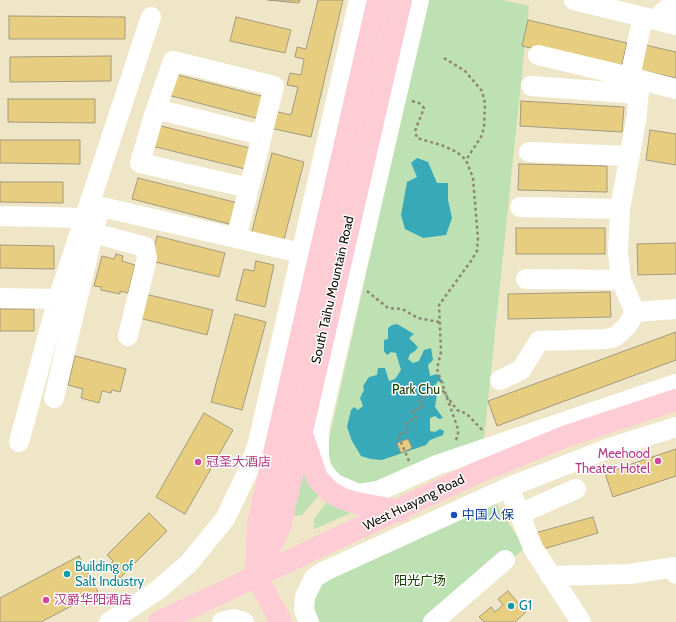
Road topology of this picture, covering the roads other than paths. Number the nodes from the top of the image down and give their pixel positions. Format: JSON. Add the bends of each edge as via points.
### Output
{"nodes":[{"id":1,"x":359,"y":0,"type":"edge"},
{"id":2,"x":378,"y":0,"type":"edge"},
{"id":3,"x":401,"y":0,"type":"edge"},
{"id":4,"x":418,"y":0,"type":"edge"},
{"id":5,"x":574,"y":0,"type":"edge"},
{"id":6,"x":676,"y":1,"type":"edge"},
{"id":7,"x":151,"y":17,"type":"dead end"},
{"id":8,"x":649,"y":18,"type":"junction"},
{"id":9,"x":676,"y":25,"type":"edge"},
{"id":10,"x":538,"y":55,"type":"dead end"},
{"id":11,"x":636,"y":84,"type":"junction"},
{"id":12,"x":531,"y":86,"type":"dead end"},
{"id":13,"x":676,"y":89,"type":"edge"},
{"id":14,"x":122,"y":104,"type":"junction"},
{"id":15,"x":155,"y":112,"type":"junction"},
{"id":16,"x":261,"y":135,"type":"junction"},
{"id":17,"x":529,"y":152,"type":"dead end"},
{"id":18,"x":629,"y":156,"type":"junction"},
{"id":19,"x":249,"y":188,"type":"junction"},
{"id":20,"x":520,"y":207,"type":"dead end"},
{"id":21,"x":620,"y":210,"type":"junction"},
{"id":22,"x":0,"y":216,"type":"edge"},
{"id":23,"x":92,"y":216,"type":"junction"},
{"id":24,"x":236,"y":238,"type":"junction"},
{"id":25,"x":320,"y":257,"type":"junction"},
{"id":26,"x":526,"y":279,"type":"dead end"},
{"id":27,"x":621,"y":280,"type":"junction"},
{"id":28,"x":0,"y":298,"type":"edge"},
{"id":29,"x":58,"y":299,"type":"junction"},
{"id":30,"x":676,"y":309,"type":"edge"},
{"id":31,"x":635,"y":312,"type":"junction"},
{"id":32,"x":128,"y":336,"type":"dead end"},
{"id":33,"x":500,"y":380,"type":"dead end"},
{"id":34,"x":676,"y":384,"type":"edge"},
{"id":35,"x":54,"y":398,"type":"dead end"},
{"id":36,"x":676,"y":400,"type":"edge"},
{"id":37,"x":676,"y":427,"type":"edge"},
{"id":38,"x":301,"y":430,"type":"junction"},
{"id":39,"x":19,"y":442,"type":"dead end"},
{"id":40,"x":509,"y":488,"type":"junction"},
{"id":41,"x":576,"y":489,"type":"dead end"},
{"id":42,"x":400,"y":511,"type":"junction"},
{"id":43,"x":519,"y":514,"type":"junction"},
{"id":44,"x":505,"y":560,"type":"dead end"},
{"id":45,"x":676,"y":574,"type":"edge"},
{"id":46,"x":256,"y":575,"type":"junction"},
{"id":47,"x":550,"y":576,"type":"junction"},
{"id":48,"x":109,"y":622,"type":"edge"},
{"id":49,"x":159,"y":622,"type":"edge"},
{"id":50,"x":222,"y":622,"type":"edge"},
{"id":51,"x":244,"y":622,"type":"edge"},
{"id":52,"x":281,"y":622,"type":"edge"},
{"id":53,"x":310,"y":622,"type":"edge"},
{"id":54,"x":433,"y":622,"type":"edge"},
{"id":55,"x":580,"y":622,"type":"edge"}],
"edges":[{"from":1,"to":25,"type":"street"},
{"from":2,"to":25,"type":"main road","name":"South Taihu Mountain Road"},
{"from":3,"to":25,"type":"main road","name":"South Taihu Mountain Road"},
{"from":4,"to":34,"type":"street","via":[[319,429],[319,455],[327,476],[334,484],[358,494],[378,491],[437,465]]},
{"from":5,"to":8,"type":"street"},
{"from":6,"to":8,"type":"street"},
{"from":7,"to":14,"type":"street"},
{"from":8,"to":9,"type":"street"},
{"from":8,"to":11,"type":"street"},
{"from":10,"to":11,"type":"street"},
{"from":11,"to":12,"type":"street"},
{"from":11,"to":13,"type":"street"},
{"from":11,"to":18,"type":"street","via":[[637,115]]},
{"from":14,"to":15,"type":"street"},
{"from":14,"to":23,"type":"street"},
{"from":15,"to":16,"type":"street"},
{"from":15,"to":16,"type":"street","via":[[173,61],[274,86]]},
{"from":15,"to":19,"type":"street","via":[[140,163]]},
{"from":16,"to":19,"type":"street"},
{"from":17,"to":18,"type":"street"},
{"from":18,"to":21,"type":"street"},
{"from":19,"to":24,"type":"street"},
{"from":20,"to":21,"type":"street"},
{"from":21,"to":27,"type":"street","via":[[618,252]]},
{"from":22,"to":23,"type":"street"},
{"from":23,"to":24,"type":"street"},
{"from":23,"to":29,"type":"street"},
{"from":23,"to":32,"type":"street","via":[[145,247],[147,258]]},
{"from":23,"to":35,"type":"street"},
{"from":24,"to":25,"type":"street"},
{"from":25,"to":38,"type":"main road","name":"South Taihu Mountain Road"},
{"from":25,"to":46,"type":"main road","name":"South Taihu Mountain Road","via":[[258,523]]},
{"from":25,"to":48,"type":"street","via":[[258,443],[225,519],[188,563],[158,590]]},
{"from":26,"to":27,"type":"street"},
{"from":27,"to":31,"type":"street"},
{"from":28,"to":29,"type":"street"},
{"from":29,"to":39,"type":"street"},
{"from":30,"to":31,"type":"street"},
{"from":31,"to":33,"type":"street","via":[[627,326],[615,337],[539,341],[521,370]]},
{"from":36,"to":42,"type":"main road","name":"West Huayang Road","via":[[567,436],[474,474]]},
{"from":37,"to":40,"type":"street","via":[[612,446]]},
{"from":38,"to":42,"type":"main road","via":[[317,478],[329,491],[357,503]]},
{"from":38,"to":46,"type":"main road","name":"South Taihu Mountain Road","via":[[280,527]]},
{"from":40,"to":43,"type":"street"},
{"from":40,"to":53,"type":"street","via":[[314,578],[305,597],[304,610]]},
{"from":41,"to":43,"type":"street"},
{"from":42,"to":46,"type":"main road","name":"West Huayang Road"},
{"from":43,"to":47,"type":"street","via":[[532,548]]},
{"from":44,"to":54,"type":"street"},
{"from":45,"to":47,"type":"street","via":[[676,567],[630,574]]},
{"from":46,"to":49,"type":"main road","name":"West Huayang Road"},
{"from":46,"to":52,"type":"main road"},
{"from":47,"to":55,"type":"street"},
{"from":50,"to":51,"type":"street","via":[[234,619]]}]}
